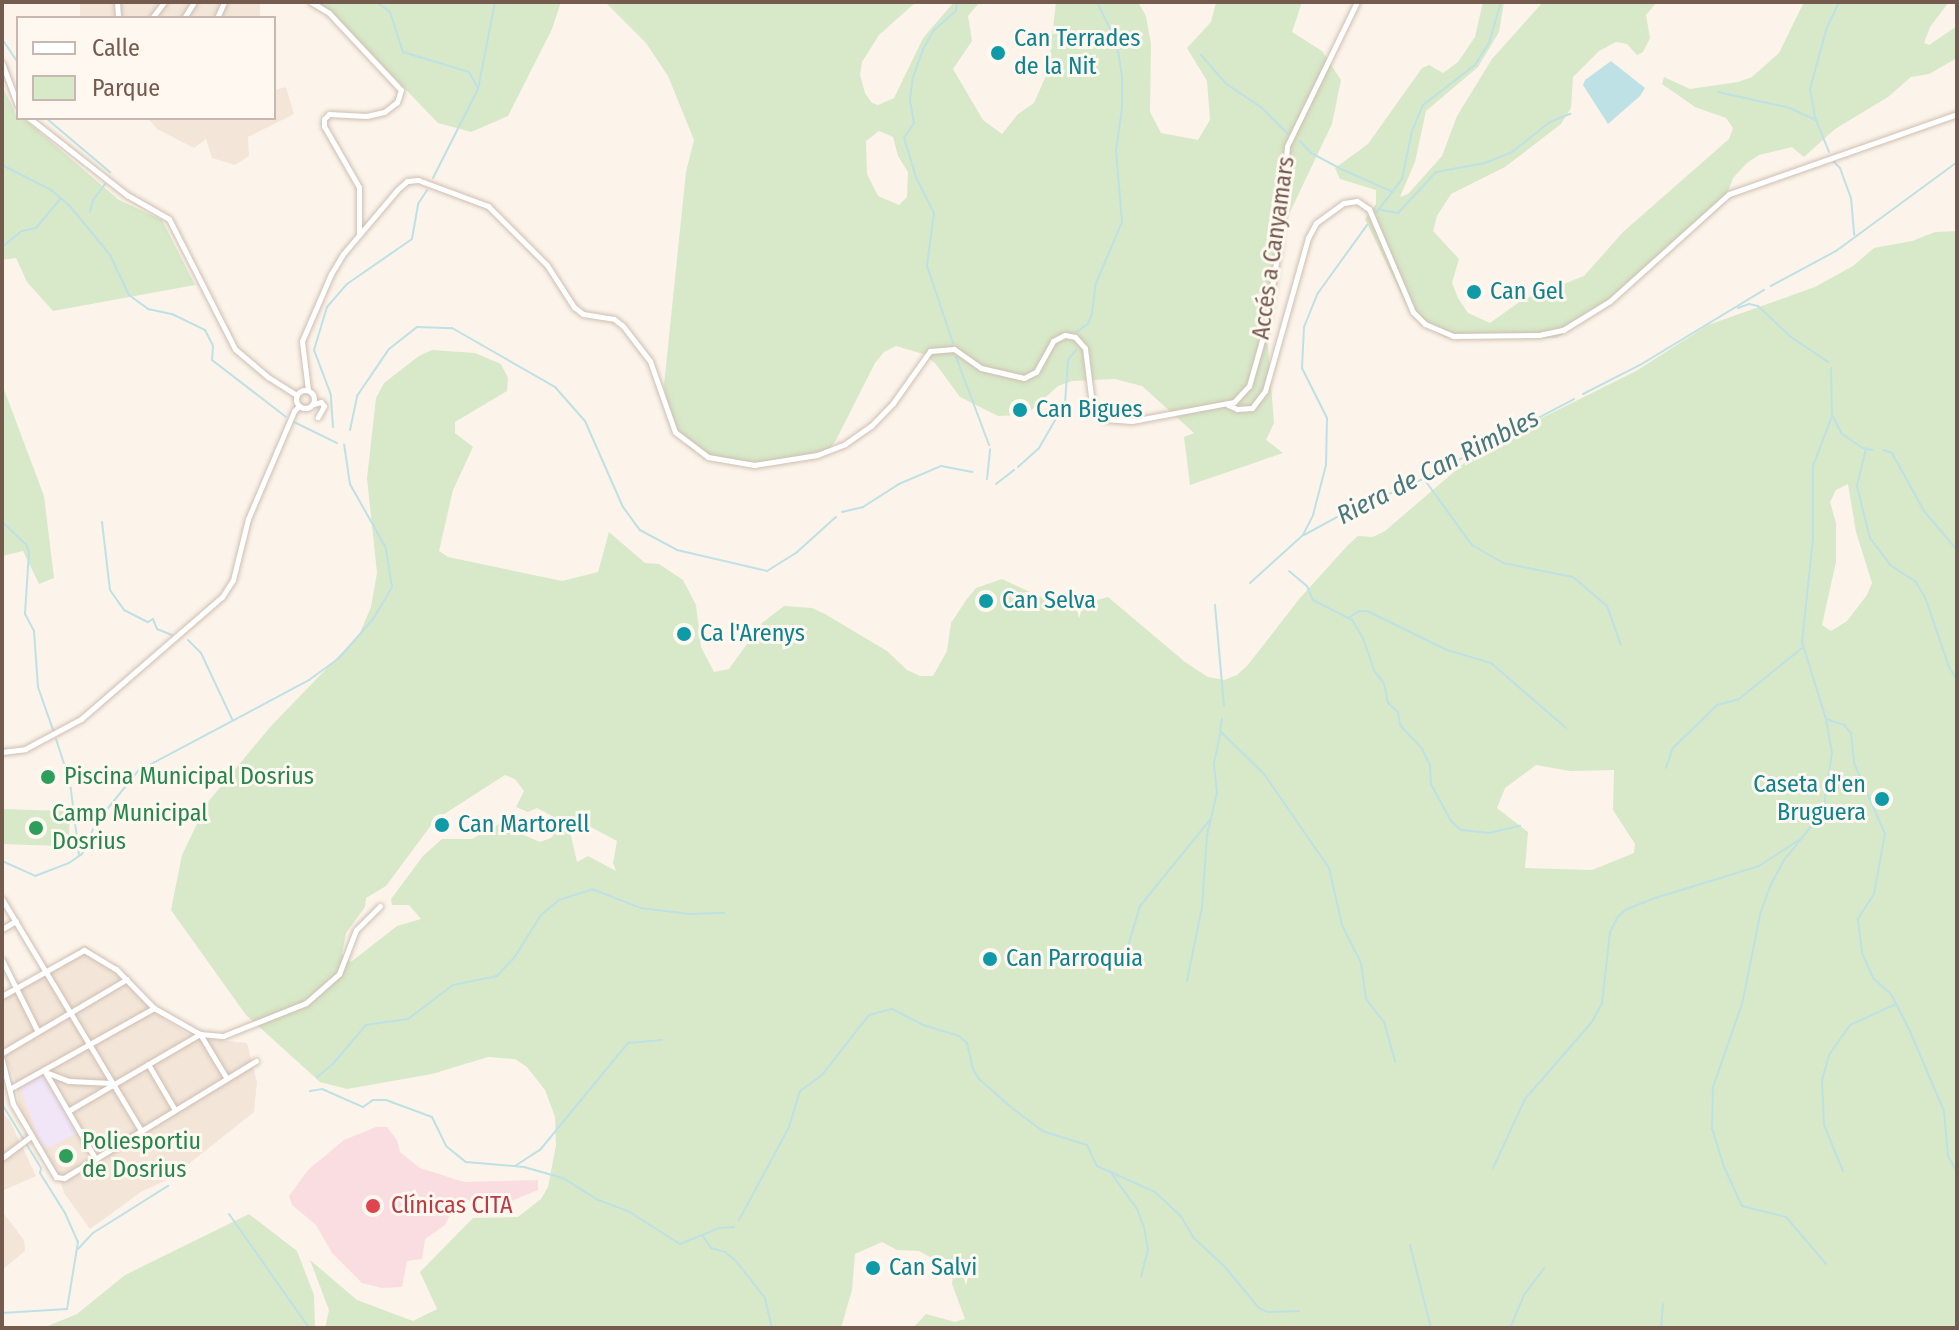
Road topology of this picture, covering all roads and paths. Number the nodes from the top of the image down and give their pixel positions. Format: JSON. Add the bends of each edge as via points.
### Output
{"nodes":[{"id":1,"x":311,"y":2,"type":"edge"},
{"id":2,"x":1357,"y":2,"type":"edge"},
{"id":3,"x":2,"y":63,"type":"edge"},
{"id":4,"x":16,"y":101,"type":"edge"},
{"id":5,"x":1957,"y":114,"type":"edge"},
{"id":6,"x":32,"y":120,"type":"edge"},
{"id":7,"x":359,"y":234,"type":"junction"},
{"id":8,"x":308,"y":390,"type":"junction"},
{"id":9,"x":297,"y":395,"type":"junction"},
{"id":10,"x":312,"y":404,"type":"junction"},
{"id":11,"x":1227,"y":404,"type":"junction"},
{"id":12,"x":299,"y":406,"type":"junction"},
{"id":13,"x":318,"y":417,"type":"dead end"},
{"id":14,"x":2,"y":752,"type":"edge"},
{"id":15,"x":2,"y":899,"type":"edge"},
{"id":16,"x":380,"y":906,"type":"dead end"},
{"id":17,"x":16,"y":921,"type":"junction"},
{"id":18,"x":2,"y":929,"type":"edge"},
{"id":19,"x":2,"y":960,"type":"edge"},
{"id":20,"x":46,"y":971,"type":"junction"},
{"id":21,"x":127,"y":979,"type":"junction"},
{"id":22,"x":17,"y":987,"type":"junction"},
{"id":23,"x":2,"y":996,"type":"edge"},
{"id":24,"x":154,"y":1008,"type":"junction"},
{"id":25,"x":71,"y":1012,"type":"junction"},
{"id":26,"x":38,"y":1032,"type":"junction"},
{"id":27,"x":200,"y":1034,"type":"junction"},
{"id":28,"x":90,"y":1045,"type":"junction"},
{"id":29,"x":2,"y":1053,"type":"edge"},
{"id":30,"x":2,"y":1060,"type":"edge"},
{"id":31,"x":256,"y":1061,"type":"dead end"},
{"id":32,"x":148,"y":1064,"type":"junction"},
{"id":33,"x":44,"y":1070,"type":"junction"},
{"id":34,"x":227,"y":1079,"type":"junction"},
{"id":35,"x":113,"y":1084,"type":"junction"},
{"id":36,"x":11,"y":1088,"type":"junction"},
{"id":37,"x":175,"y":1110,"type":"junction"},
{"id":38,"x":68,"y":1111,"type":"junction"},
{"id":39,"x":141,"y":1130,"type":"junction"},
{"id":40,"x":28,"y":1138,"type":"junction"},
{"id":41,"x":2,"y":1158,"type":"edge"},
{"id":42,"x":95,"y":1158,"type":"junction"}],
"edges":[{"from":1,"to":7,"type":"street","via":[[329,13],[401,90],[397,102],[384,112],[329,114],[324,119],[359,187]]},
{"from":2,"to":11,"type":"street","name":"Accés a Canyamars","via":[[1287,146],[1265,330],[1249,386]]},
{"from":3,"to":4,"type":"street"},
{"from":5,"to":11,"type":"street","via":[[1729,194],[1610,301],[1563,330],[1539,335],[1453,336],[1425,324],[1413,312],[1369,209],[1357,201],[1344,203],[1316,223],[1308,238],[1265,391],[1252,408]]},
{"from":6,"to":9,"type":"street","via":[[127,195],[169,219],[235,349]]},
{"from":7,"to":8,"type":"street","via":[[331,274],[306,326],[302,351]]},
{"from":7,"to":11,"type":"street","via":[[407,181],[418,180],[488,206],[547,265],[574,307],[623,326],[650,361],[675,432],[690,447],[724,461],[790,462],[845,444],[893,403],[925,356],[942,348],[962,353],[987,370],[1024,378],[1036,372],[1053,341],[1075,337],[1085,348],[1092,404],[1110,422]]},
{"from":8,"to":9,"type":"street"},
{"from":8,"to":10,"type":"street"},
{"from":9,"to":12,"type":"street"},
{"from":10,"to":12,"type":"street"},
{"from":10,"to":13,"type":"street","via":[[324,406]]},
{"from":12,"to":14,"type":"street","via":[[248,519],[233,580],[222,597],[81,719],[25,749]]},
{"from":15,"to":17,"type":"street"},
{"from":16,"to":27,"type":"street","via":[[356,930],[339,974],[306,1003],[223,1036]]},
{"from":17,"to":18,"type":"street"},
{"from":17,"to":20,"type":"street"},
{"from":19,"to":22,"type":"street"},
{"from":20,"to":21,"type":"street","via":[[84,950]]},
{"from":20,"to":22,"type":"street"},
{"from":20,"to":25,"type":"street"},
{"from":21,"to":24,"type":"street"},
{"from":21,"to":25,"type":"street"},
{"from":22,"to":23,"type":"street"},
{"from":22,"to":26,"type":"street"},
{"from":24,"to":27,"type":"street"},
{"from":24,"to":28,"type":"street"},
{"from":25,"to":26,"type":"street"},
{"from":25,"to":28,"type":"street"},
{"from":26,"to":29,"type":"street"},
{"from":27,"to":32,"type":"street"},
{"from":27,"to":34,"type":"street"},
{"from":28,"to":33,"type":"street"},
{"from":28,"to":35,"type":"street"},
{"from":30,"to":36,"type":"street"},
{"from":31,"to":34,"type":"street"},
{"from":32,"to":35,"type":"street"},
{"from":32,"to":37,"type":"street"},
{"from":33,"to":35,"type":"street","via":[[69,1081]]},
{"from":33,"to":36,"type":"street"},
{"from":33,"to":38,"type":"street"},
{"from":34,"to":37,"type":"street"},
{"from":35,"to":38,"type":"street"},
{"from":35,"to":39,"type":"street"},
{"from":36,"to":40,"type":"street"},
{"from":37,"to":39,"type":"street"},
{"from":38,"to":42,"type":"street"},
{"from":39,"to":42,"type":"street"},
{"from":40,"to":41,"type":"street"},
{"from":40,"to":42,"type":"street","via":[[56,1177],[64,1178]]}]}
